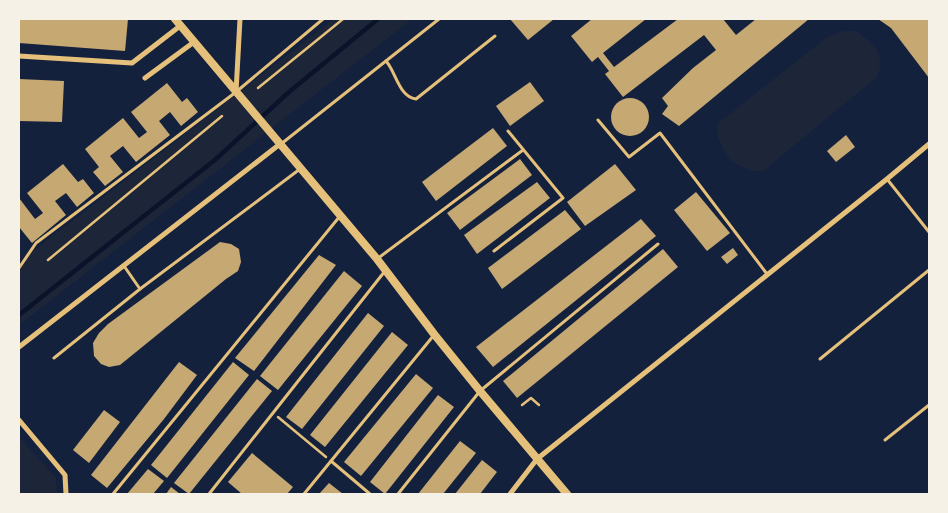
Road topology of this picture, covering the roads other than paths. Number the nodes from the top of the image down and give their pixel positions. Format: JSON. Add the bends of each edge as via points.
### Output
{"nodes":[{"id":1,"x":174,"y":19,"type":"edge"},
{"id":2,"x":240,"y":19,"type":"edge"},
{"id":3,"x":323,"y":19,"type":"edge"},
{"id":4,"x":439,"y":19,"type":"edge"},
{"id":5,"x":180,"y":26,"type":"junction"},
{"id":6,"x":495,"y":36,"type":"dead end"},
{"id":7,"x":194,"y":42,"type":"junction"},
{"id":8,"x":19,"y":56,"type":"edge"},
{"id":9,"x":386,"y":60,"type":"junction"},
{"id":10,"x":145,"y":78,"type":"dead end"},
{"id":11,"x":236,"y":92,"type":"junction"},
{"id":12,"x":598,"y":120,"type":"dead end"},
{"id":13,"x":508,"y":131,"type":"dead end"},
{"id":14,"x":280,"y":144,"type":"junction"},
{"id":15,"x":929,"y":144,"type":"edge"},
{"id":16,"x":523,"y":150,"type":"junction"},
{"id":17,"x":301,"y":168,"type":"junction"},
{"id":18,"x":888,"y":179,"type":"junction"},
{"id":19,"x":340,"y":216,"type":"junction"},
{"id":20,"x":929,"y":232,"type":"edge"},
{"id":21,"x":658,"y":244,"type":"dead end"},
{"id":22,"x":494,"y":252,"type":"dead end"},
{"id":23,"x":376,"y":259,"type":"junction"},
{"id":24,"x":124,"y":266,"type":"junction"},
{"id":25,"x":19,"y":268,"type":"edge"},
{"id":26,"x":385,"y":270,"type":"junction"},
{"id":27,"x":929,"y":270,"type":"edge"},
{"id":28,"x":768,"y":275,"type":"junction"},
{"id":29,"x":140,"y":289,"type":"junction"},
{"id":30,"x":434,"y":334,"type":"junction"},
{"id":31,"x":19,"y":347,"type":"edge"},
{"id":32,"x":54,"y":358,"type":"dead end"},
{"id":33,"x":820,"y":359,"type":"dead end"},
{"id":34,"x":480,"y":392,"type":"junction"},
{"id":35,"x":929,"y":405,"type":"edge"},
{"id":36,"x":19,"y":420,"type":"edge"},
{"id":37,"x":885,"y":440,"type":"dead end"},
{"id":38,"x":537,"y":459,"type":"junction"},
{"id":39,"x":331,"y":461,"type":"junction"},
{"id":40,"x":66,"y":494,"type":"edge"},
{"id":41,"x":113,"y":494,"type":"edge"},
{"id":42,"x":209,"y":494,"type":"edge"},
{"id":43,"x":304,"y":494,"type":"edge"},
{"id":44,"x":370,"y":494,"type":"edge"},
{"id":45,"x":398,"y":494,"type":"edge"},
{"id":46,"x":510,"y":494,"type":"edge"},
{"id":47,"x":568,"y":494,"type":"edge"}],
"edges":[{"from":1,"to":5,"type":"street"},
{"from":2,"to":11,"type":"street"},
{"from":3,"to":11,"type":"lane"},
{"from":4,"to":9,"type":"lane"},
{"from":5,"to":7,"type":"street"},
{"from":5,"to":8,"type":"street","via":[[132,63]]},
{"from":6,"to":9,"type":"lane","via":[[416,99],[403,91]]},
{"from":7,"to":10,"type":"street"},
{"from":7,"to":11,"type":"street"},
{"from":9,"to":14,"type":"lane"},
{"from":11,"to":14,"type":"street"},
{"from":11,"to":25,"type":"lane","via":[[36,243]]},
{"from":12,"to":28,"type":"lane","via":[[629,157],[660,134]]},
{"from":13,"to":16,"type":"lane"},
{"from":14,"to":17,"type":"street"},
{"from":14,"to":24,"type":"street"},
{"from":15,"to":18,"type":"street"},
{"from":16,"to":22,"type":"lane","via":[[563,198]]},
{"from":16,"to":23,"type":"lane"},
{"from":17,"to":19,"type":"street"},
{"from":17,"to":29,"type":"lane"},
{"from":18,"to":20,"type":"lane"},
{"from":18,"to":28,"type":"street"},
{"from":19,"to":23,"type":"street"},
{"from":19,"to":41,"type":"lane"},
{"from":21,"to":34,"type":"lane"},
{"from":23,"to":26,"type":"street"},
{"from":24,"to":29,"type":"lane"},
{"from":24,"to":31,"type":"street"},
{"from":26,"to":30,"type":"street"},
{"from":26,"to":42,"type":"lane"},
{"from":27,"to":33,"type":"lane"},
{"from":28,"to":38,"type":"street"},
{"from":29,"to":32,"type":"lane"},
{"from":30,"to":34,"type":"street"},
{"from":30,"to":39,"type":"lane"},
{"from":34,"to":38,"type":"street"},
{"from":34,"to":45,"type":"lane"},
{"from":35,"to":37,"type":"lane"},
{"from":36,"to":40,"type":"street","via":[[65,475]]},
{"from":38,"to":46,"type":"street"},
{"from":38,"to":47,"type":"street"},
{"from":39,"to":43,"type":"lane"},
{"from":39,"to":44,"type":"lane"}]}
